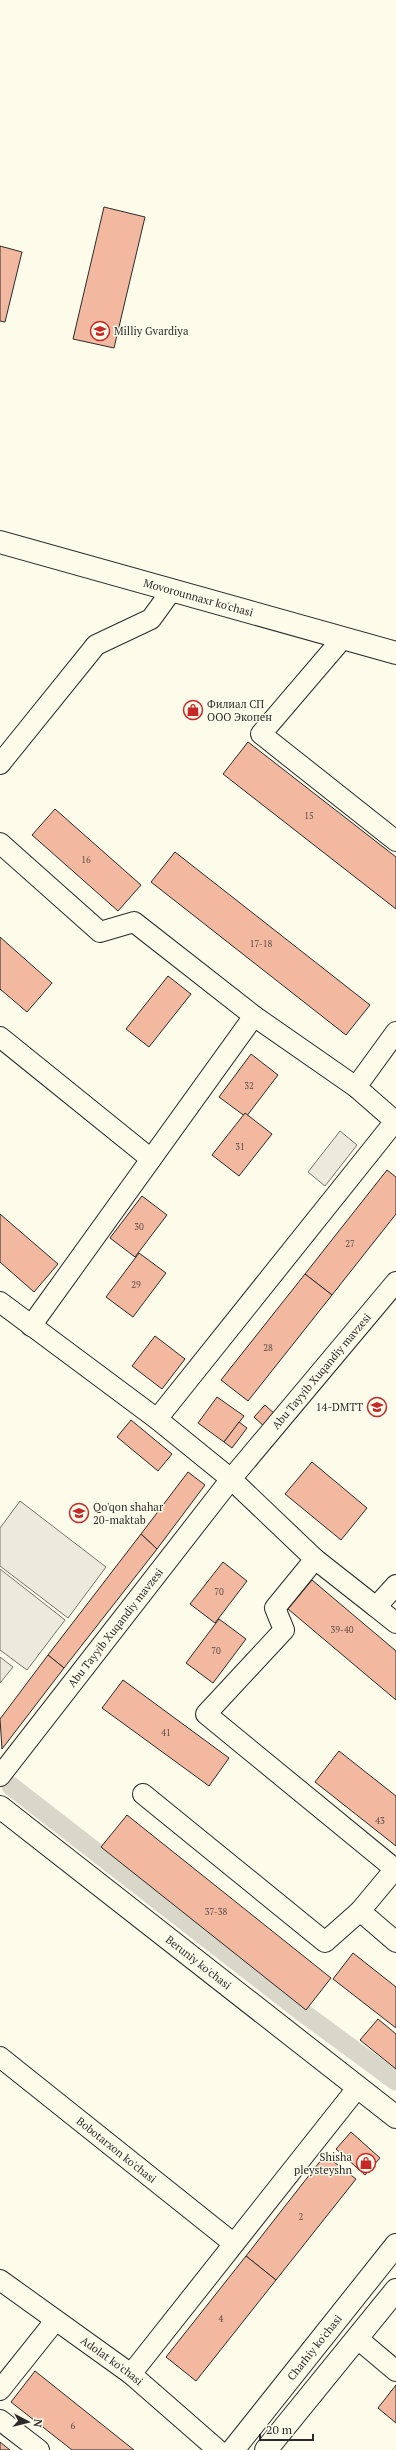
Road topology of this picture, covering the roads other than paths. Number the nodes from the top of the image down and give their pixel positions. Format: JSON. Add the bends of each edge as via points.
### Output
{"nodes":[{"id":1,"x":0,"y":542,"type":"edge"},
{"id":2,"x":172,"y":590,"type":"junction"},
{"id":3,"x":343,"y":638,"type":"junction"},
{"id":4,"x":396,"y":653,"type":"edge"},
{"id":5,"x":0,"y":764,"type":"edge"},
{"id":6,"x":396,"y":841,"type":"edge"},
{"id":7,"x":0,"y":842,"type":"edge"},
{"id":8,"x":254,"y":1016,"type":"junction"},
{"id":9,"x":396,"y":1032,"type":"edge"},
{"id":10,"x":0,"y":1037,"type":"edge"},
{"id":11,"x":356,"y":1087,"type":"junction"},
{"id":12,"x":396,"y":1121,"type":"edge"},
{"id":13,"x":152,"y":1159,"type":"junction"},
{"id":14,"x":396,"y":1282,"type":"edge"},
{"id":15,"x":0,"y":1302,"type":"edge"},
{"id":16,"x":32,"y":1326,"type":"junction"},
{"id":17,"x":157,"y":1419,"type":"junction"},
{"id":18,"x":231,"y":1479,"type":"junction"},
{"id":19,"x":315,"y":1559,"type":"junction"},
{"id":20,"x":396,"y":1585,"type":"edge"},
{"id":21,"x":376,"y":1607,"type":"junction"},
{"id":22,"x":396,"y":1623,"type":"edge"},
{"id":23,"x":0,"y":1776,"type":"edge"},
{"id":24,"x":143,"y":1794,"type":"dead end"},
{"id":25,"x":0,"y":1807,"type":"edge"},
{"id":26,"x":360,"y":1912,"type":"junction"},
{"id":27,"x":396,"y":1942,"type":"edge"},
{"id":28,"x":0,"y":2057,"type":"edge"},
{"id":29,"x":358,"y":2087,"type":"junction"},
{"id":30,"x":396,"y":2117,"type":"edge"},
{"id":31,"x":234,"y":2243,"type":"junction"},
{"id":32,"x":396,"y":2245,"type":"edge"},
{"id":33,"x":0,"y":2280,"type":"edge"},
{"id":34,"x":396,"y":2291,"type":"edge"},
{"id":35,"x":55,"y":2321,"type":"junction"},
{"id":36,"x":358,"y":2339,"type":"junction"},
{"id":37,"x":396,"y":2371,"type":"edge"},
{"id":38,"x":131,"y":2374,"type":"junction"},
{"id":39,"x":0,"y":2390,"type":"edge"},
{"id":40,"x":0,"y":2420,"type":"edge"},
{"id":41,"x":39,"y":2450,"type":"edge"},
{"id":42,"x":218,"y":2450,"type":"edge"},
{"id":43,"x":233,"y":2450,"type":"edge"},
{"id":44,"x":266,"y":2450,"type":"edge"}],
"edges":[{"from":1,"to":2,"type":"main road","name":"Movorounnaxr ko'chasi"},
{"from":2,"to":3,"type":"main road","name":"Movorounnaxr ko'chasi"},
{"from":2,"to":5,"type":"street","via":[[150,619],[96,644]]},
{"from":3,"to":4,"type":"main road","name":"Movorounnaxr ko'chasi"},
{"from":3,"to":6,"type":"street","via":[[261,734]]},
{"from":7,"to":8,"type":"street","via":[[100,932],[134,922]]},
{"from":8,"to":11,"type":"street"},
{"from":8,"to":13,"type":"street"},
{"from":9,"to":11,"type":"street"},
{"from":10,"to":13,"type":"street"},
{"from":11,"to":12,"type":"street"},
{"from":12,"to":17,"type":"street"},
{"from":13,"to":16,"type":"street"},
{"from":14,"to":18,"type":"street","name":"Abu Tayyib Xuqandiy mavzesi"},
{"from":15,"to":16,"type":"street"},
{"from":16,"to":17,"type":"street"},
{"from":17,"to":18,"type":"street"},
{"from":18,"to":19,"type":"street"},
{"from":18,"to":23,"type":"street","name":"Abu Tayyib Xuqandiy mavzesi"},
{"from":19,"to":21,"type":"street"},
{"from":19,"to":26,"type":"street","via":[[275,1608],[284,1630],[206,1714],[395,1869]]},
{"from":20,"to":21,"type":"street"},
{"from":21,"to":22,"type":"street"},
{"from":24,"to":26,"type":"street","via":[[325,1942]]},
{"from":25,"to":29,"type":"main road","name":"Beruniy ko'chasi"},
{"from":26,"to":27,"type":"street"},
{"from":28,"to":31,"type":"street","name":"Bobotarxon ko'chasi"},
{"from":29,"to":30,"type":"main road","name":"Beruniy ko'chasi"},
{"from":29,"to":31,"type":"street"},
{"from":31,"to":38,"type":"street"},
{"from":32,"to":43,"type":"main road","name":"Charhiy ko'chasi"},
{"from":33,"to":35,"type":"street","name":"Adolat ko'chasi"},
{"from":34,"to":36,"type":"main road"},
{"from":35,"to":38,"type":"street","name":"Adolat ko'chasi"},
{"from":35,"to":39,"type":"street"},
{"from":36,"to":37,"type":"street"},
{"from":36,"to":44,"type":"main road"},
{"from":38,"to":42,"type":"street","name":"Adolat ko'chasi"},
{"from":40,"to":41,"type":"street"}]}
